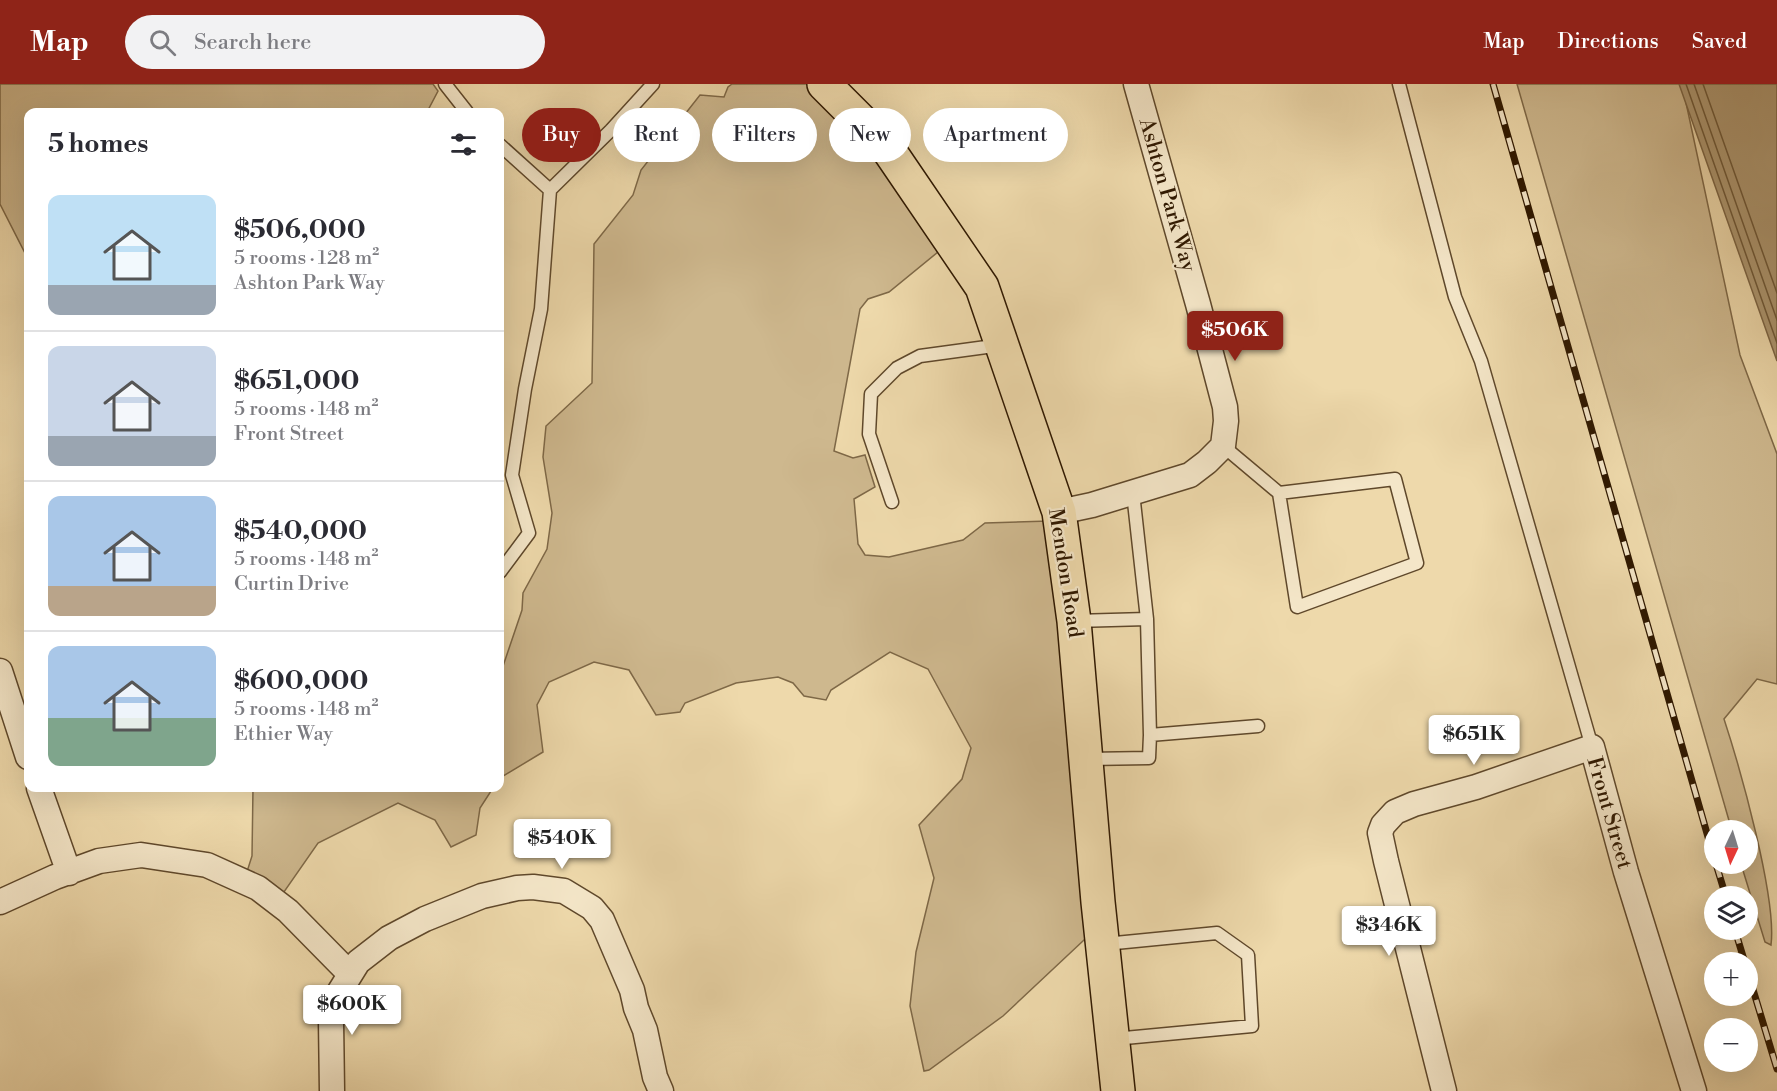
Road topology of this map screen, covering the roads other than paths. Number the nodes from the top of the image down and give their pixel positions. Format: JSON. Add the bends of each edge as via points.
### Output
{"nodes":[{"id":1,"x":444,"y":84,"type":"edge"},
{"id":2,"x":653,"y":84,"type":"edge"},
{"id":3,"x":824,"y":84,"type":"edge"},
{"id":4,"x":1136,"y":84,"type":"edge"},
{"id":5,"x":1399,"y":84,"type":"edge"},
{"id":6,"x":463,"y":108,"type":"edge"},
{"id":7,"x":504,"y":149,"type":"edge"},
{"id":8,"x":550,"y":190,"type":"junction"},
{"id":9,"x":1002,"y":345,"type":"junction"},
{"id":10,"x":1223,"y":446,"type":"junction"},
{"id":11,"x":1133,"y":493,"type":"junction"},
{"id":12,"x":1279,"y":493,"type":"junction"},
{"id":13,"x":892,"y":502,"type":"dead end"},
{"id":14,"x":1059,"y":512,"type":"junction"},
{"id":15,"x":504,"y":567,"type":"edge"},
{"id":16,"x":1147,"y":619,"type":"junction"},
{"id":17,"x":1074,"y":621,"type":"junction"},
{"id":18,"x":0,"y":671,"type":"edge"},
{"id":19,"x":1258,"y":726,"type":"dead end"},
{"id":20,"x":1150,"y":735,"type":"junction"},
{"id":21,"x":24,"y":745,"type":"edge"},
{"id":22,"x":1592,"y":747,"type":"junction"},
{"id":23,"x":1085,"y":759,"type":"junction"},
{"id":24,"x":40,"y":792,"type":"edge"},
{"id":25,"x":69,"y":873,"type":"junction"},
{"id":26,"x":0,"y":902,"type":"edge"},
{"id":27,"x":1102,"y":944,"type":"junction"},
{"id":28,"x":350,"y":974,"type":"junction"},
{"id":29,"x":1113,"y":1039,"type":"junction"},
{"id":30,"x":332,"y":1091,"type":"edge"},
{"id":31,"x":661,"y":1091,"type":"edge"},
{"id":32,"x":1118,"y":1091,"type":"edge"},
{"id":33,"x":1444,"y":1091,"type":"edge"},
{"id":34,"x":1694,"y":1091,"type":"edge"}],
"edges":[{"from":1,"to":6,"type":"lane"},
{"from":2,"to":8,"type":"lane"},
{"from":3,"to":9,"type":"main road","name":"Mendon Road","via":[[886,146],[982,287]]},
{"from":4,"to":10,"type":"street","name":"Ashton Park Way","via":[[1224,407]]},
{"from":5,"to":22,"type":"lane","via":[[1455,297],[1481,361]]},
{"from":7,"to":8,"type":"lane"},
{"from":8,"to":15,"type":"lane","via":[[541,309],[512,475],[529,533]]},
{"from":9,"to":13,"type":"lane","via":[[920,356],[897,368],[871,394],[869,434]]},
{"from":9,"to":14,"type":"main road","name":"Mendon Road"},
{"from":10,"to":11,"type":"street","via":[[1190,475]]},
{"from":10,"to":12,"type":"lane"},
{"from":11,"to":14,"type":"street"},
{"from":11,"to":16,"type":"lane"},
{"from":12,"to":12,"type":"lane","via":[[1297,607],[1417,563],[1395,479]]},
{"from":14,"to":17,"type":"main road","name":"Mendon Road"},
{"from":16,"to":17,"type":"lane"},
{"from":16,"to":20,"type":"lane"},
{"from":17,"to":23,"type":"main road","name":"Mendon Road"},
{"from":18,"to":21,"type":"street"},
{"from":19,"to":20,"type":"lane"},
{"from":20,"to":23,"type":"lane","via":[[1149,758]]},
{"from":22,"to":33,"type":"street","name":"Front Street","via":[[1414,804],[1395,812],[1383,825],[1380,833],[1386,861]]},
{"from":22,"to":34,"type":"street","name":"Front Street"},
{"from":23,"to":27,"type":"main road","name":"Mendon Road"},
{"from":24,"to":25,"type":"street"},
{"from":25,"to":26,"type":"street"},
{"from":25,"to":28,"type":"street","via":[[99,861],[141,855],[207,864],[258,888],[288,911]]},
{"from":27,"to":29,"type":"main road","name":"Mendon Road"},
{"from":27,"to":29,"type":"lane","via":[[1217,933],[1248,955],[1252,1026]]},
{"from":28,"to":30,"type":"street","via":[[335,999],[331,1020]]},
{"from":28,"to":31,"type":"street","via":[[358,962],[389,938],[482,896],[533,887],[564,891],[592,908],[602,921],[632,990]]},
{"from":29,"to":32,"type":"main road","name":"Mendon Road"}]}
